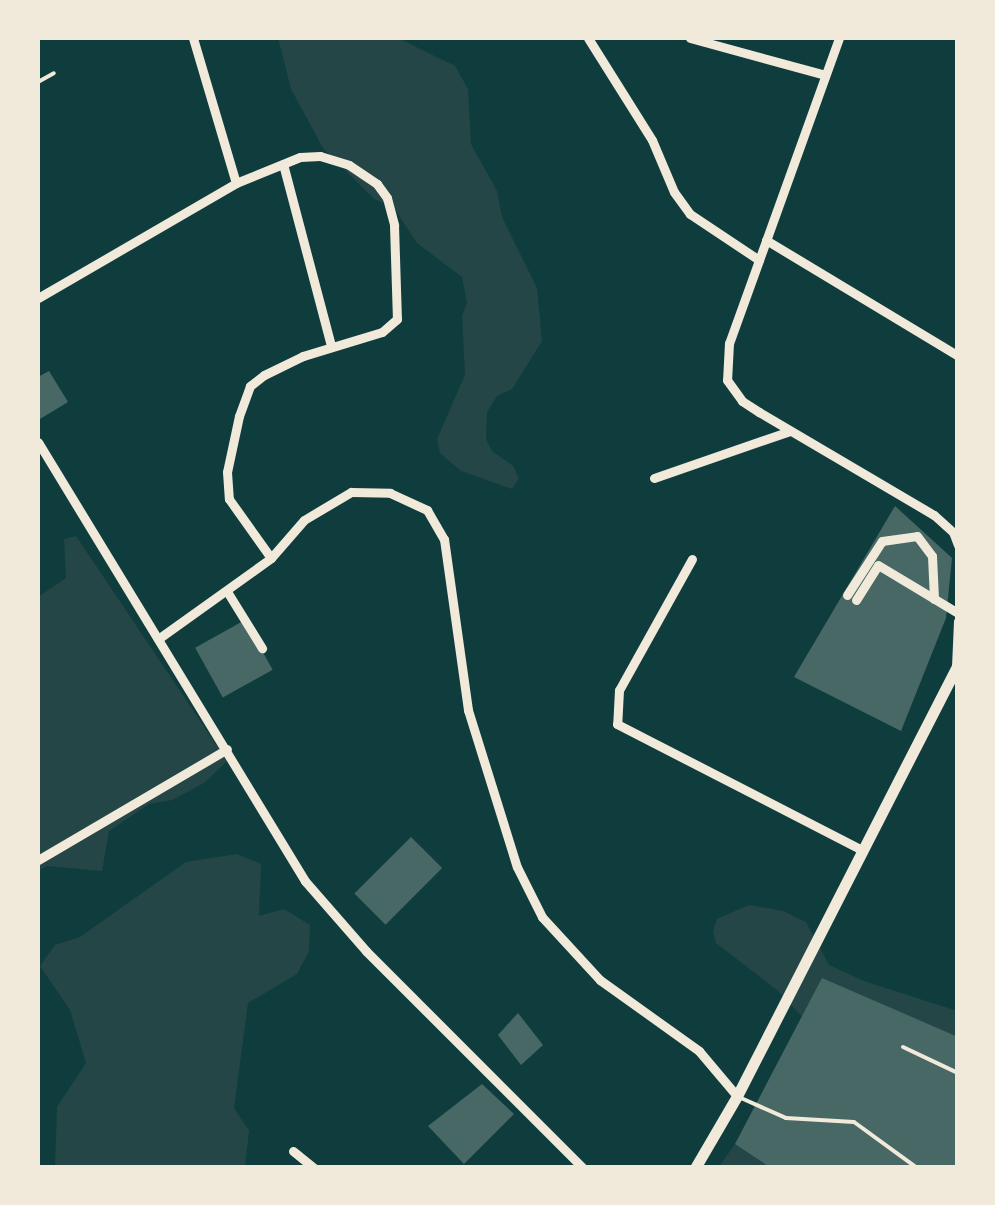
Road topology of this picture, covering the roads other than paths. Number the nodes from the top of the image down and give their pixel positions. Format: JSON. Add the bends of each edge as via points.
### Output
{"nodes":[{"id":1,"x":193,"y":38,"type":"edge"},
{"id":2,"x":588,"y":38,"type":"edge"},
{"id":3,"x":690,"y":38,"type":"edge"},
{"id":4,"x":839,"y":38,"type":"edge"},
{"id":5,"x":54,"y":73,"type":"dead end"},
{"id":6,"x":825,"y":75,"type":"junction"},
{"id":7,"x":38,"y":82,"type":"edge"},
{"id":8,"x":283,"y":164,"type":"junction"},
{"id":9,"x":236,"y":183,"type":"junction"},
{"id":10,"x":766,"y":240,"type":"junction"},
{"id":11,"x":759,"y":260,"type":"junction"},
{"id":12,"x":38,"y":298,"type":"edge"},
{"id":13,"x":330,"y":346,"type":"junction"},
{"id":14,"x":958,"y":356,"type":"edge"},
{"id":15,"x":790,"y":431,"type":"junction"},
{"id":16,"x":38,"y":442,"type":"edge"},
{"id":17,"x":654,"y":478,"type":"dead end"},
{"id":18,"x":958,"y":545,"type":"edge"},
{"id":19,"x":270,"y":558,"type":"junction"},
{"id":20,"x":692,"y":559,"type":"dead end"},
{"id":21,"x":228,"y":592,"type":"junction"},
{"id":22,"x":934,"y":598,"type":"junction"},
{"id":23,"x":958,"y":613,"type":"edge"},
{"id":24,"x":958,"y":621,"type":"edge"},
{"id":25,"x":158,"y":639,"type":"junction"},
{"id":26,"x":262,"y":648,"type":"dead end"},
{"id":27,"x":957,"y":666,"type":"edge"},
{"id":28,"x":226,"y":750,"type":"junction"},
{"id":29,"x":862,"y":850,"type":"junction"},
{"id":30,"x":38,"y":860,"type":"edge"},
{"id":31,"x":903,"y":1047,"type":"dead end"},
{"id":32,"x":958,"y":1073,"type":"edge"},
{"id":33,"x":737,"y":1096,"type":"junction"},
{"id":34,"x":293,"y":1151,"type":"dead end"},
{"id":35,"x":314,"y":1168,"type":"edge"},
{"id":36,"x":583,"y":1168,"type":"edge"},
{"id":37,"x":695,"y":1168,"type":"edge"},
{"id":38,"x":917,"y":1168,"type":"edge"}],
"edges":[{"from":1,"to":9,"type":"street"},
{"from":2,"to":11,"type":"street","via":[[690,214]]},
{"from":3,"to":6,"type":"street"},
{"from":4,"to":6,"type":"street"},
{"from":5,"to":7,"type":"lane"},
{"from":6,"to":10,"type":"street"},
{"from":8,"to":9,"type":"street"},
{"from":8,"to":13,"type":"street"},
{"from":8,"to":13,"type":"street","via":[[320,156],[349,165],[377,184],[394,225],[397,320],[382,332]]},
{"from":9,"to":12,"type":"street"},
{"from":10,"to":11,"type":"street"},
{"from":10,"to":14,"type":"street"},
{"from":11,"to":15,"type":"street","via":[[729,343],[727,380],[742,401]]},
{"from":13,"to":19,"type":"street","via":[[264,375],[250,386],[240,416],[229,498]]},
{"from":15,"to":17,"type":"street"},
{"from":15,"to":18,"type":"street","via":[[934,515]]},
{"from":16,"to":25,"type":"street"},
{"from":19,"to":21,"type":"street"},
{"from":19,"to":33,"type":"street","via":[[304,520],[351,492],[390,493],[427,510],[444,539],[468,710],[517,867],[542,917],[600,980],[699,1050]]},
{"from":20,"to":29,"type":"street","via":[[618,690],[617,724]]},
{"from":21,"to":25,"type":"street"},
{"from":21,"to":26,"type":"street"},
{"from":22,"to":22,"type":"street","via":[[932,556],[917,536],[882,542],[852,597],[878,565]]},
{"from":22,"to":23,"type":"street"},
{"from":24,"to":27,"type":"street"},
{"from":25,"to":28,"type":"street"},
{"from":27,"to":29,"type":"street"},
{"from":28,"to":30,"type":"street"},
{"from":28,"to":36,"type":"street","via":[[284,851],[334,918]]},
{"from":29,"to":33,"type":"street"},
{"from":31,"to":32,"type":"lane"},
{"from":33,"to":37,"type":"street"},
{"from":33,"to":38,"type":"lane","via":[[786,1118],[854,1122]]},
{"from":34,"to":35,"type":"street"}]}
